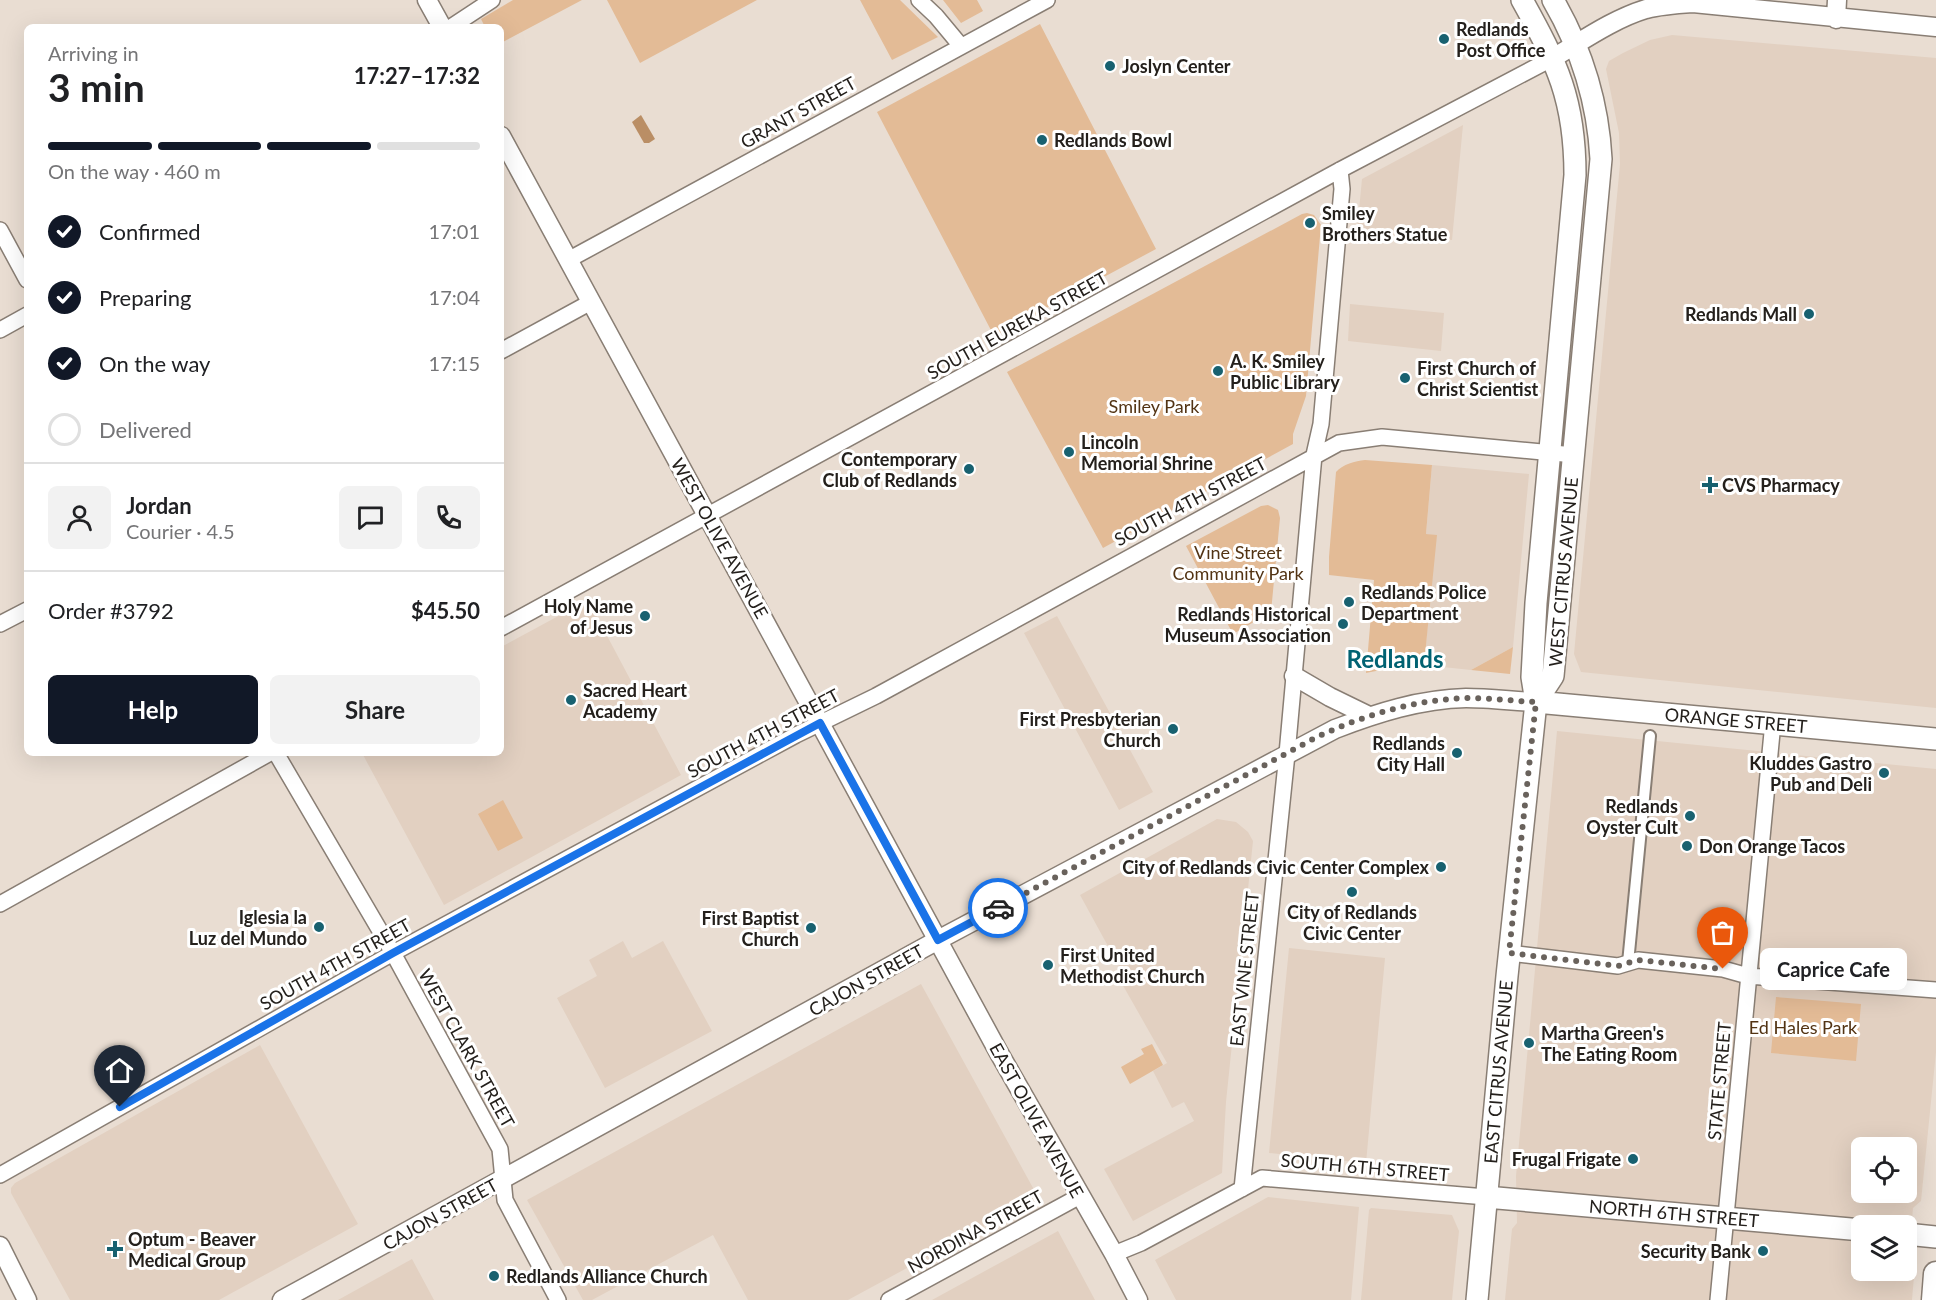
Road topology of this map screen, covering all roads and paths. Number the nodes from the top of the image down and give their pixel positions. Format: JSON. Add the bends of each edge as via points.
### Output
{"nodes":[{"id":1,"x":427,"y":0,"type":"edge"},
{"id":2,"x":492,"y":0,"type":"edge"},
{"id":3,"x":919,"y":0,"type":"edge"},
{"id":4,"x":1047,"y":0,"type":"edge"},
{"id":5,"x":1522,"y":0,"type":"edge"},
{"id":6,"x":1553,"y":0,"type":"edge"},
{"id":7,"x":1837,"y":0,"type":"edge"},
{"id":8,"x":1836,"y":19,"type":"junction"},
{"id":9,"x":440,"y":24,"type":"edge"},
{"id":10,"x":456,"y":24,"type":"edge"},
{"id":11,"x":1936,"y":27,"type":"edge"},
{"id":12,"x":1576,"y":45,"type":"junction"},
{"id":13,"x":962,"y":46,"type":"junction"},
{"id":14,"x":1553,"y":58,"type":"junction"},
{"id":15,"x":504,"y":142,"type":"edge"},
{"id":16,"x":1340,"y":170,"type":"junction"},
{"id":17,"x":0,"y":230,"type":"edge"},
{"id":18,"x":568,"y":260,"type":"junction"},
{"id":19,"x":24,"y":274,"type":"edge"},
{"id":20,"x":591,"y":302,"type":"junction"},
{"id":21,"x":24,"y":317,"type":"edge"},
{"id":22,"x":0,"y":330,"type":"edge"},
{"id":23,"x":504,"y":349,"type":"edge"},
{"id":24,"x":1549,"y":453,"type":"junction"},
{"id":25,"x":1314,"y":455,"type":"junction"},
{"id":26,"x":1574,"y":455,"type":"junction"},
{"id":27,"x":708,"y":516,"type":"junction"},
{"id":28,"x":24,"y":612,"type":"edge"},
{"id":29,"x":0,"y":624,"type":"edge"},
{"id":30,"x":504,"y":626,"type":"edge"},
{"id":31,"x":1294,"y":676,"type":"junction"},
{"id":32,"x":1536,"y":702,"type":"junction"},
{"id":33,"x":1368,"y":716,"type":"junction"},
{"id":34,"x":1773,"y":722,"type":"junction"},
{"id":35,"x":820,"y":723,"type":"junction"},
{"id":36,"x":1650,"y":736,"type":"dead end"},
{"id":37,"x":1936,"y":739,"type":"edge"},
{"id":38,"x":1287,"y":754,"type":"junction"},
{"id":39,"x":265,"y":756,"type":"edge"},
{"id":40,"x":278,"y":756,"type":"edge"},
{"id":41,"x":0,"y":904,"type":"edge"},
{"id":42,"x":938,"y":940,"type":"junction"},
{"id":43,"x":393,"y":953,"type":"junction"},
{"id":44,"x":1509,"y":953,"type":"junction"},
{"id":45,"x":1628,"y":963,"type":"junction"},
{"id":46,"x":1748,"y":976,"type":"junction"},
{"id":47,"x":1936,"y":990,"type":"edge"},
{"id":48,"x":0,"y":1175,"type":"edge"},
{"id":49,"x":503,"y":1179,"type":"junction"},
{"id":50,"x":1242,"y":1189,"type":"junction"},
{"id":51,"x":1080,"y":1196,"type":"junction"},
{"id":52,"x":1486,"y":1197,"type":"junction"},
{"id":53,"x":1726,"y":1217,"type":"junction"},
{"id":54,"x":1851,"y":1229,"type":"edge"},
{"id":55,"x":1917,"y":1235,"type":"edge"},
{"id":56,"x":1936,"y":1237,"type":"edge"},
{"id":57,"x":0,"y":1246,"type":"edge"},
{"id":58,"x":1114,"y":1254,"type":"junction"},
{"id":59,"x":1936,"y":1274,"type":"edge"},
{"id":60,"x":27,"y":1300,"type":"edge"},
{"id":61,"x":282,"y":1300,"type":"edge"},
{"id":62,"x":558,"y":1300,"type":"edge"},
{"id":63,"x":889,"y":1300,"type":"edge"},
{"id":64,"x":1138,"y":1300,"type":"edge"},
{"id":65,"x":1477,"y":1300,"type":"edge"},
{"id":66,"x":1718,"y":1300,"type":"edge"},
{"id":67,"x":1934,"y":1300,"type":"edge"}],
"edges":[{"from":1,"to":9,"type":"street"},
{"from":2,"to":10,"type":"street"},
{"from":3,"to":13,"type":"street"},
{"from":4,"to":13,"type":"street","name":"GRANT STREET"},
{"from":5,"to":14,"type":"main road","name":"WEST CITRUS AVENUE"},
{"from":6,"to":12,"type":"main road","name":"WEST CITRUS AVENUE"},
{"from":7,"to":8,"type":"street"},
{"from":8,"to":11,"type":"street"},
{"from":8,"to":12,"type":"street","via":[[1693,3],[1664,5],[1628,17]]},
{"from":12,"to":14,"type":"street"},
{"from":12,"to":26,"type":"main road","name":"WEST CITRUS AVENUE","via":[[1594,98],[1601,159]]},
{"from":13,"to":18,"type":"street","name":"GRANT STREET"},
{"from":14,"to":16,"type":"street","name":"SOUTH EUREKA STREET"},
{"from":14,"to":24,"type":"main road","name":"WEST CITRUS AVENUE","via":[[1570,110],[1575,175]]},
{"from":15,"to":18,"type":"street","name":"WEST OLIVE AVENUE"},
{"from":16,"to":25,"type":"street","name":"EAST VINE STREET","via":[[1342,189],[1322,409]]},
{"from":16,"to":27,"type":"street","name":"SOUTH EUREKA STREET"},
{"from":17,"to":19,"type":"street"},
{"from":18,"to":20,"type":"street","name":"WEST OLIVE AVENUE"},
{"from":20,"to":23,"type":"street"},
{"from":20,"to":27,"type":"street","name":"WEST OLIVE AVENUE"},
{"from":21,"to":22,"type":"street"},
{"from":24,"to":25,"type":"street","name":"SOUTH 4TH STREET","via":[[1382,437],[1339,443]]},
{"from":24,"to":26,"type":"street","name":"SOUTH 4TH STREET"},
{"from":24,"to":32,"type":"main road","name":"WEST CITRUS AVENUE","via":[[1532,677]]},
{"from":25,"to":31,"type":"street","name":"EAST VINE STREET"},
{"from":25,"to":35,"type":"street","name":"SOUTH 4TH STREET"},
{"from":26,"to":32,"type":"main road","name":"WEST CITRUS AVENUE","via":[[1553,676]]},
{"from":27,"to":30,"type":"street","name":"SOUTH EUREKA STREET"},
{"from":27,"to":35,"type":"street","name":"WEST OLIVE AVENUE"},
{"from":28,"to":29,"type":"street"},
{"from":31,"to":33,"type":"street"},
{"from":31,"to":38,"type":"street","name":"EAST VINE STREET"},
{"from":32,"to":33,"type":"street","name":"CAJON STREET","via":[[1466,698],[1427,702]]},
{"from":32,"to":34,"type":"main road","name":"ORANGE STREET"},
{"from":32,"to":44,"type":"main road","name":"EAST CITRUS AVENUE"},
{"from":33,"to":38,"type":"street","name":"CAJON STREET"},
{"from":34,"to":37,"type":"main road","name":"ORANGE STREET"},
{"from":34,"to":46,"type":"street","name":"STATE STREET"},
{"from":35,"to":42,"type":"street","name":"WEST OLIVE AVENUE"},
{"from":35,"to":43,"type":"street","name":"SOUTH 4TH STREET"},
{"from":36,"to":45,"type":"street"},
{"from":38,"to":42,"type":"street","name":"CAJON STREET"},
{"from":38,"to":50,"type":"street","name":"EAST VINE STREET"},
{"from":39,"to":41,"type":"street"},
{"from":40,"to":43,"type":"street","name":"WEST CLARK STREET"},
{"from":42,"to":49,"type":"street","name":"CAJON STREET"},
{"from":42,"to":51,"type":"street","name":"EAST OLIVE AVENUE"},
{"from":43,"to":48,"type":"street","name":"SOUTH 4TH STREET"},
{"from":43,"to":49,"type":"street","name":"WEST CLARK STREET","via":[[500,1149]]},
{"from":44,"to":45,"type":"street","via":[[1618,966]]},
{"from":44,"to":52,"type":"main road","name":"EAST CITRUS AVENUE"},
{"from":45,"to":46,"type":"street","via":[[1659,962],[1723,969]]},
{"from":46,"to":47,"type":"street"},
{"from":46,"to":53,"type":"street","name":"STATE STREET"},
{"from":49,"to":61,"type":"street","name":"CAJON STREET"},
{"from":49,"to":62,"type":"street","name":"WEST CLARK STREET","via":[[505,1200]]},
{"from":50,"to":52,"type":"street","name":"SOUTH 6TH STREET","via":[[1268,1177]]},
{"from":50,"to":58,"type":"street","name":"SOUTH 6TH STREET"},
{"from":51,"to":58,"type":"street","name":"EAST OLIVE AVENUE"},
{"from":51,"to":63,"type":"street","name":"NORDINA STREET"},
{"from":52,"to":53,"type":"main road","name":"NORTH 6TH STREET"},
{"from":52,"to":65,"type":"main road","name":"EAST CITRUS AVENUE"},
{"from":53,"to":54,"type":"main road","name":"NORTH 6TH STREET"},
{"from":53,"to":66,"type":"street","name":"STATE STREET"},
{"from":55,"to":56,"type":"main road"},
{"from":57,"to":60,"type":"street"},
{"from":58,"to":64,"type":"street","name":"EAST OLIVE AVENUE"},
{"from":59,"to":67,"type":"main road"}]}
